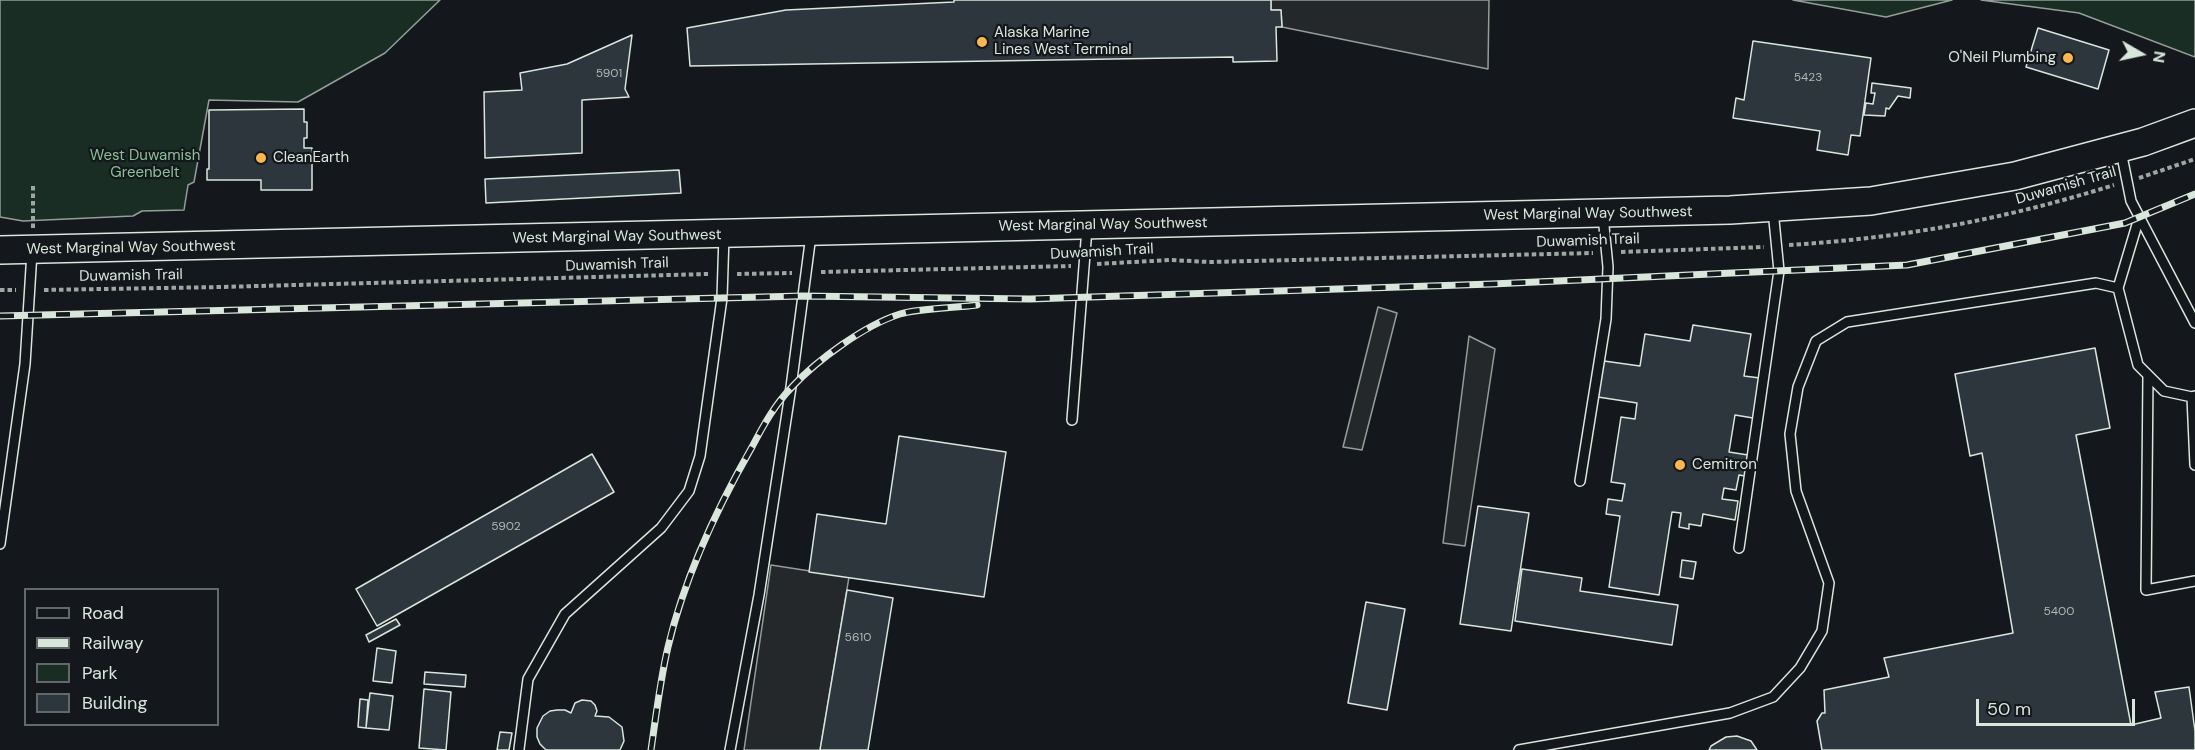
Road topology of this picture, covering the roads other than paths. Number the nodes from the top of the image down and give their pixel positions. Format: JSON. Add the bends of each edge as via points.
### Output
{"nodes":[{"id":1,"x":2195,"y":123,"type":"edge"},
{"id":2,"x":2120,"y":148,"type":"junction"},
{"id":3,"x":1772,"y":207,"type":"junction"},
{"id":4,"x":1603,"y":213,"type":"junction"},
{"id":5,"x":2139,"y":218,"type":"junction"},
{"id":6,"x":1087,"y":226,"type":"junction"},
{"id":7,"x":811,"y":232,"type":"junction"},
{"id":8,"x":724,"y":234,"type":"junction"},
{"id":9,"x":0,"y":250,"type":"edge"},
{"id":10,"x":33,"y":250,"type":"junction"},
{"id":11,"x":2118,"y":288,"type":"junction"},
{"id":12,"x":2195,"y":322,"type":"edge"},
{"id":13,"x":2148,"y":375,"type":"junction"},
{"id":14,"x":2193,"y":396,"type":"edge"},
{"id":15,"x":1072,"y":420,"type":"dead end"},
{"id":16,"x":2195,"y":465,"type":"edge"},
{"id":17,"x":1580,"y":481,"type":"dead end"},
{"id":18,"x":0,"y":544,"type":"edge"},
{"id":19,"x":1739,"y":548,"type":"dead end"},
{"id":20,"x":2195,"y":580,"type":"edge"},
{"id":21,"x":519,"y":749,"type":"edge"},
{"id":22,"x":730,"y":750,"type":"edge"},
{"id":23,"x":1518,"y":750,"type":"edge"}],
"edges":[{"from":1,"to":2,"type":"main road","name":"West Marginal Way Southwest"},
{"from":2,"to":3,"type":"main road","name":"West Marginal Way Southwest","via":[[2015,176],[1871,201]]},
{"from":2,"to":5,"type":"lane","via":[[2131,201]]},
{"from":3,"to":4,"type":"main road","name":"West Marginal Way Southwest"},
{"from":3,"to":19,"type":"lane","via":[[1779,271]]},
{"from":4,"to":6,"type":"main road","name":"West Marginal Way Southwest"},
{"from":4,"to":17,"type":"lane","via":[[1606,319]]},
{"from":5,"to":11,"type":"lane"},
{"from":5,"to":12,"type":"lane"},
{"from":6,"to":7,"type":"main road","name":"West Marginal Way Southwest"},
{"from":6,"to":15,"type":"lane"},
{"from":7,"to":8,"type":"main road","name":"West Marginal Way Southwest"},
{"from":7,"to":22,"type":"lane","via":[[792,387]]},
{"from":8,"to":10,"type":"main road","name":"West Marginal Way Southwest"},
{"from":8,"to":21,"type":"lane","via":[[722,298],[700,456],[689,490],[661,528],[565,614],[528,679]]},
{"from":9,"to":10,"type":"main road","name":"West Marginal Way Southwest"},
{"from":10,"to":18,"type":"lane","via":[[25,364]]},
{"from":11,"to":13,"type":"lane","via":[[2138,365]]},
{"from":11,"to":23,"type":"lane","via":[[2096,283],[1847,322],[1816,341],[1798,387],[1790,434],[1796,491],[1829,583],[1822,631],[1800,668],[1773,697],[1730,713]]},
{"from":13,"to":14,"type":"lane","via":[[2164,391]]},
{"from":13,"to":20,"type":"lane","via":[[2146,590]]},
{"from":14,"to":16,"type":"lane"}]}
